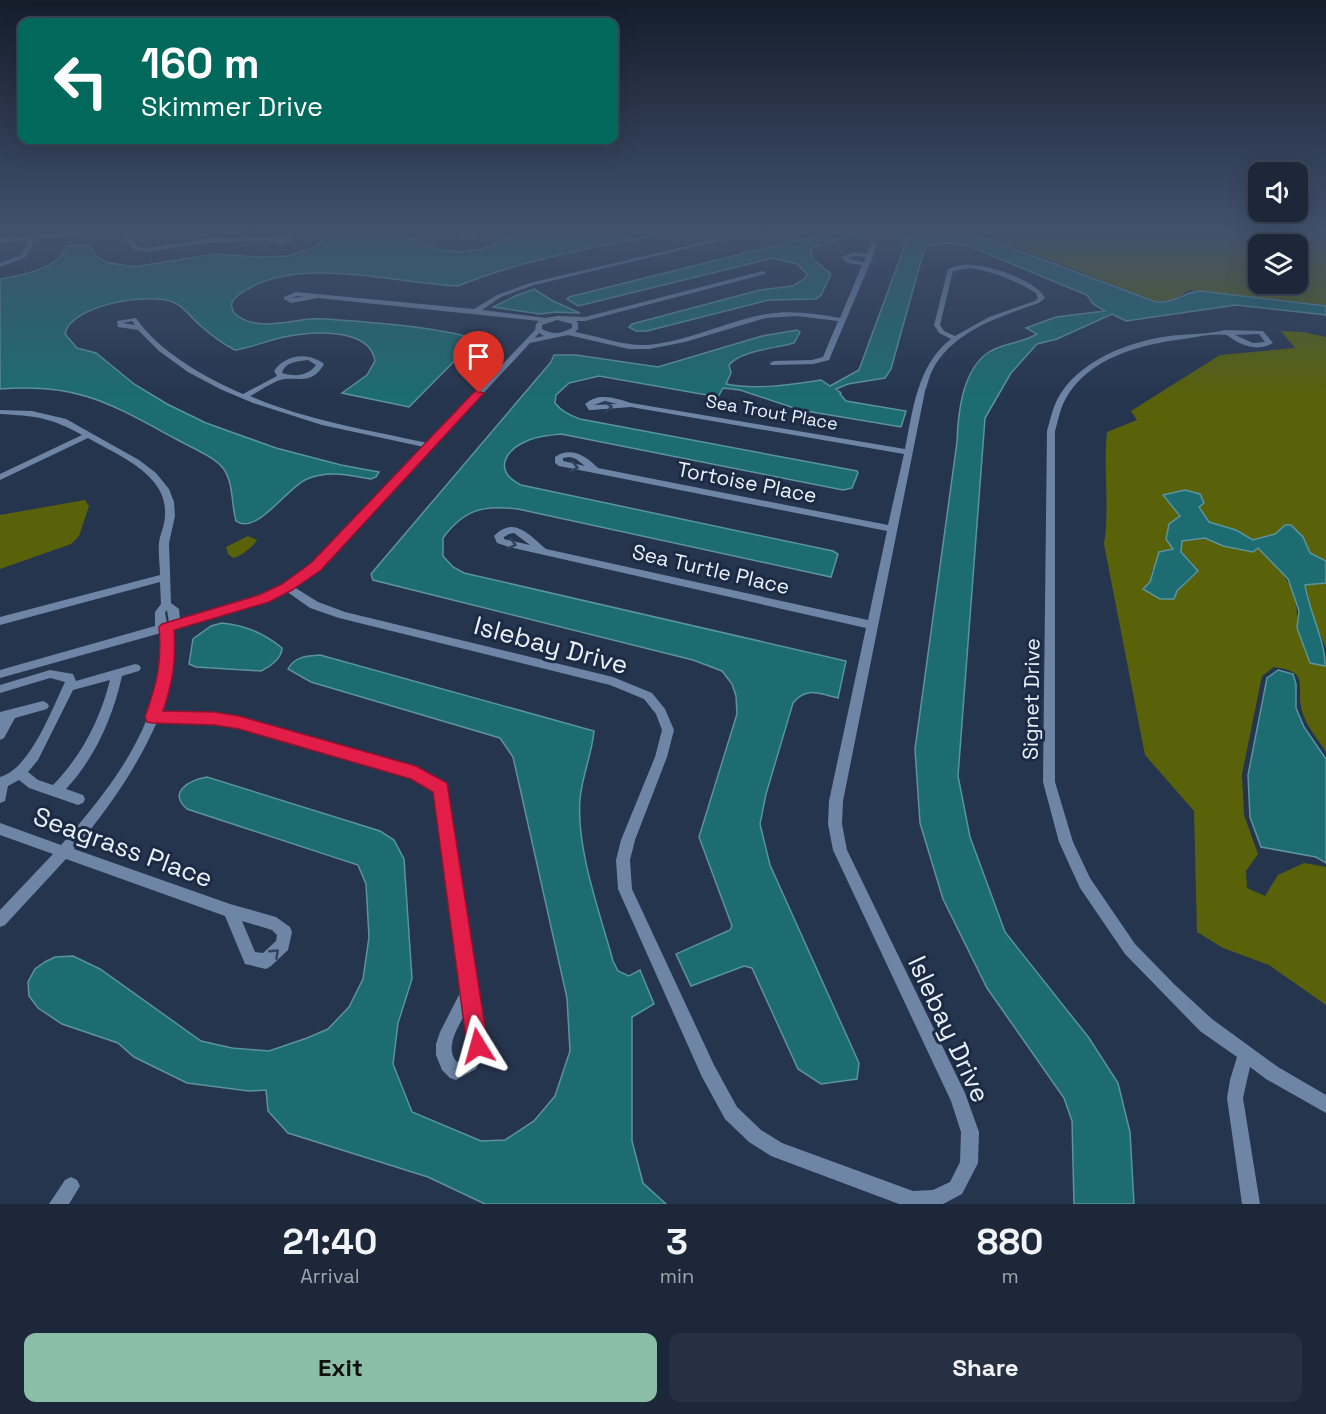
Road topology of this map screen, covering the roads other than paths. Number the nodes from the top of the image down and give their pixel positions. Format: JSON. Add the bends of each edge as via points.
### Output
{"nodes":[{"id":1,"x":526,"y":286,"type":"edge"},
{"id":2,"x":712,"y":286,"type":"edge"},
{"id":3,"x":856,"y":286,"type":"edge"},
{"id":4,"x":946,"y":286,"type":"edge"},
{"id":5,"x":1026,"y":286,"type":"edge"},
{"id":6,"x":316,"y":296,"type":"dead end"},
{"id":7,"x":476,"y":311,"type":"junction"},
{"id":8,"x":566,"y":319,"type":"junction"},
{"id":9,"x":585,"y":319,"type":"junction"},
{"id":10,"x":520,"y":320,"type":"junction"},
{"id":11,"x":545,"y":320,"type":"junction"},
{"id":12,"x":842,"y":320,"type":"junction"},
{"id":13,"x":139,"y":328,"type":"dead end"},
{"id":14,"x":538,"y":328,"type":"junction"},
{"id":15,"x":575,"y":331,"type":"junction"},
{"id":16,"x":1261,"y":332,"type":"dead end"},
{"id":17,"x":550,"y":336,"type":"junction"},
{"id":18,"x":956,"y":339,"type":"junction"},
{"id":19,"x":526,"y":342,"type":"junction"},
{"id":20,"x":774,"y":363,"type":"dead end"},
{"id":21,"x":283,"y":376,"type":"junction"},
{"id":22,"x":245,"y":396,"type":"junction"},
{"id":23,"x":632,"y":405,"type":"dead end"},
{"id":24,"x":0,"y":412,"type":"edge"},
{"id":25,"x":88,"y":435,"type":"junction"},
{"id":26,"x":431,"y":446,"type":"junction"},
{"id":27,"x":908,"y":452,"type":"junction"},
{"id":28,"x":595,"y":470,"type":"dead end"},
{"id":29,"x":0,"y":477,"type":"edge"},
{"id":30,"x":891,"y":529,"type":"junction"},
{"id":31,"x":542,"y":551,"type":"dead end"},
{"id":32,"x":166,"y":577,"type":"junction"},
{"id":33,"x":287,"y":587,"type":"junction"},
{"id":34,"x":0,"y":621,"type":"edge"},
{"id":35,"x":871,"y":625,"type":"junction"},
{"id":36,"x":167,"y":627,"type":"junction"},
{"id":37,"x":135,"y":668,"type":"dead end"},
{"id":38,"x":117,"y":673,"type":"junction"},
{"id":39,"x":0,"y":674,"type":"edge"},
{"id":40,"x":69,"y":687,"type":"junction"},
{"id":41,"x":0,"y":689,"type":"edge"},
{"id":42,"x":43,"y":706,"type":"dead end"},
{"id":43,"x":6,"y":715,"type":"edge"},
{"id":44,"x":153,"y":717,"type":"junction"},
{"id":45,"x":0,"y":735,"type":"edge"},
{"id":46,"x":20,"y":773,"type":"junction"},
{"id":47,"x":1,"y":787,"type":"edge"},
{"id":48,"x":56,"y":791,"type":"junction"},
{"id":49,"x":78,"y":799,"type":"dead end"},
{"id":50,"x":0,"y":829,"type":"edge"},
{"id":51,"x":63,"y":851,"type":"junction"},
{"id":52,"x":230,"y":911,"type":"dead end"},
{"id":53,"x":0,"y":920,"type":"edge"},
{"id":54,"x":470,"y":990,"type":"dead end"},
{"id":55,"x":1246,"y":1054,"type":"junction"},
{"id":56,"x":1326,"y":1105,"type":"edge"},
{"id":57,"x":71,"y":1186,"type":"dead end"},
{"id":58,"x":58,"y":1204,"type":"edge"},
{"id":59,"x":1251,"y":1204,"type":"edge"}],
"edges":[{"from":1,"to":7,"type":"street","via":[[499,296]]},
{"from":2,"to":9,"type":"street"},
{"from":3,"to":12,"type":"street"},
{"from":4,"to":18,"type":"street","name":"Islebay Drive","via":[[937,325],[941,332]]},
{"from":5,"to":18,"type":"street","name":"Islebay Drive","via":[[1039,292],[1042,298],[1001,314]]},
{"from":6,"to":7,"type":"street"},
{"from":7,"to":10,"type":"street"},
{"from":8,"to":9,"type":"street"},
{"from":8,"to":11,"type":"street"},
{"from":8,"to":15,"type":"street"},
{"from":9,"to":15,"type":"street"},
{"from":10,"to":11,"type":"street"},
{"from":10,"to":14,"type":"street"},
{"from":11,"to":14,"type":"street"},
{"from":12,"to":15,"type":"street","via":[[803,314],[776,315],[648,348],[624,346]]},
{"from":12,"to":20,"type":"street","via":[[826,358]]},
{"from":13,"to":22,"type":"street","via":[[177,362]]},
{"from":14,"to":17,"type":"street"},
{"from":14,"to":19,"type":"street"},
{"from":15,"to":17,"type":"street"},
{"from":16,"to":55,"type":"street","name":"Signet Drive","via":[[1167,339],[1117,352],[1077,378],[1057,406],[1051,431],[1049,782],[1066,842],[1085,883],[1130,949],[1206,1025]]},
{"from":17,"to":19,"type":"street"},
{"from":18,"to":27,"type":"street","name":"Islebay Drive","via":[[930,368]]},
{"from":19,"to":26,"type":"street"},
{"from":21,"to":21,"type":"street","via":[[307,375],[320,364],[309,358],[288,361],[278,371]]},
{"from":21,"to":22,"type":"street"},
{"from":22,"to":26,"type":"street","via":[[286,413]]},
{"from":23,"to":27,"type":"street","name":"Sea Trout Place"},
{"from":24,"to":25,"type":"street","via":[[49,416]]},
{"from":25,"to":29,"type":"street"},
{"from":25,"to":32,"type":"street","via":[[136,462],[164,489],[170,516],[164,543]]},
{"from":26,"to":33,"type":"street","via":[[316,567]]},
{"from":27,"to":30,"type":"street","name":"Islebay Drive"},
{"from":28,"to":30,"type":"street","name":"Tortoise Place"},
{"from":30,"to":35,"type":"street","name":"Islebay Drive"},
{"from":31,"to":35,"type":"street","name":"Sea Turtle Place"},
{"from":32,"to":34,"type":"street"},
{"from":32,"to":36,"type":"street","via":[[166,605],[160,612]]},
{"from":33,"to":35,"type":"street","name":"Islebay Drive","via":[[314,605],[343,615],[613,681],[648,696],[661,712],[668,730],[628,840],[623,860],[625,890],[731,1113],[777,1150],[913,1200],[934,1199],[956,1188],[969,1163],[970,1132],[959,1099],[840,850],[835,824],[836,801]]},
{"from":33,"to":36,"type":"street","via":[[235,608]]},
{"from":36,"to":39,"type":"street"},
{"from":36,"to":44,"type":"street","via":[[166,680]]},
{"from":37,"to":38,"type":"street"},
{"from":38,"to":40,"type":"street"},
{"from":38,"to":48,"type":"street","via":[[111,698],[90,744]]},
{"from":40,"to":41,"type":"street","via":[[69,677],[50,674]]},
{"from":40,"to":46,"type":"street","via":[[34,756]]},
{"from":42,"to":43,"type":"street"},
{"from":43,"to":45,"type":"street"},
{"from":44,"to":51,"type":"street","via":[[115,788]]},
{"from":44,"to":54,"type":"street","via":[[239,722],[416,773],[441,788]]},
{"from":46,"to":47,"type":"street"},
{"from":46,"to":48,"type":"street","via":[[34,784]]},
{"from":48,"to":49,"type":"street"},
{"from":50,"to":51,"type":"street","name":"Seagrass Place"},
{"from":51,"to":52,"type":"street","name":"Seagrass Place"},
{"from":51,"to":53,"type":"street"},
{"from":55,"to":56,"type":"street","name":"Signet Drive"},
{"from":55,"to":59,"type":"street","via":[[1235,1098]]},
{"from":57,"to":58,"type":"street"}]}
